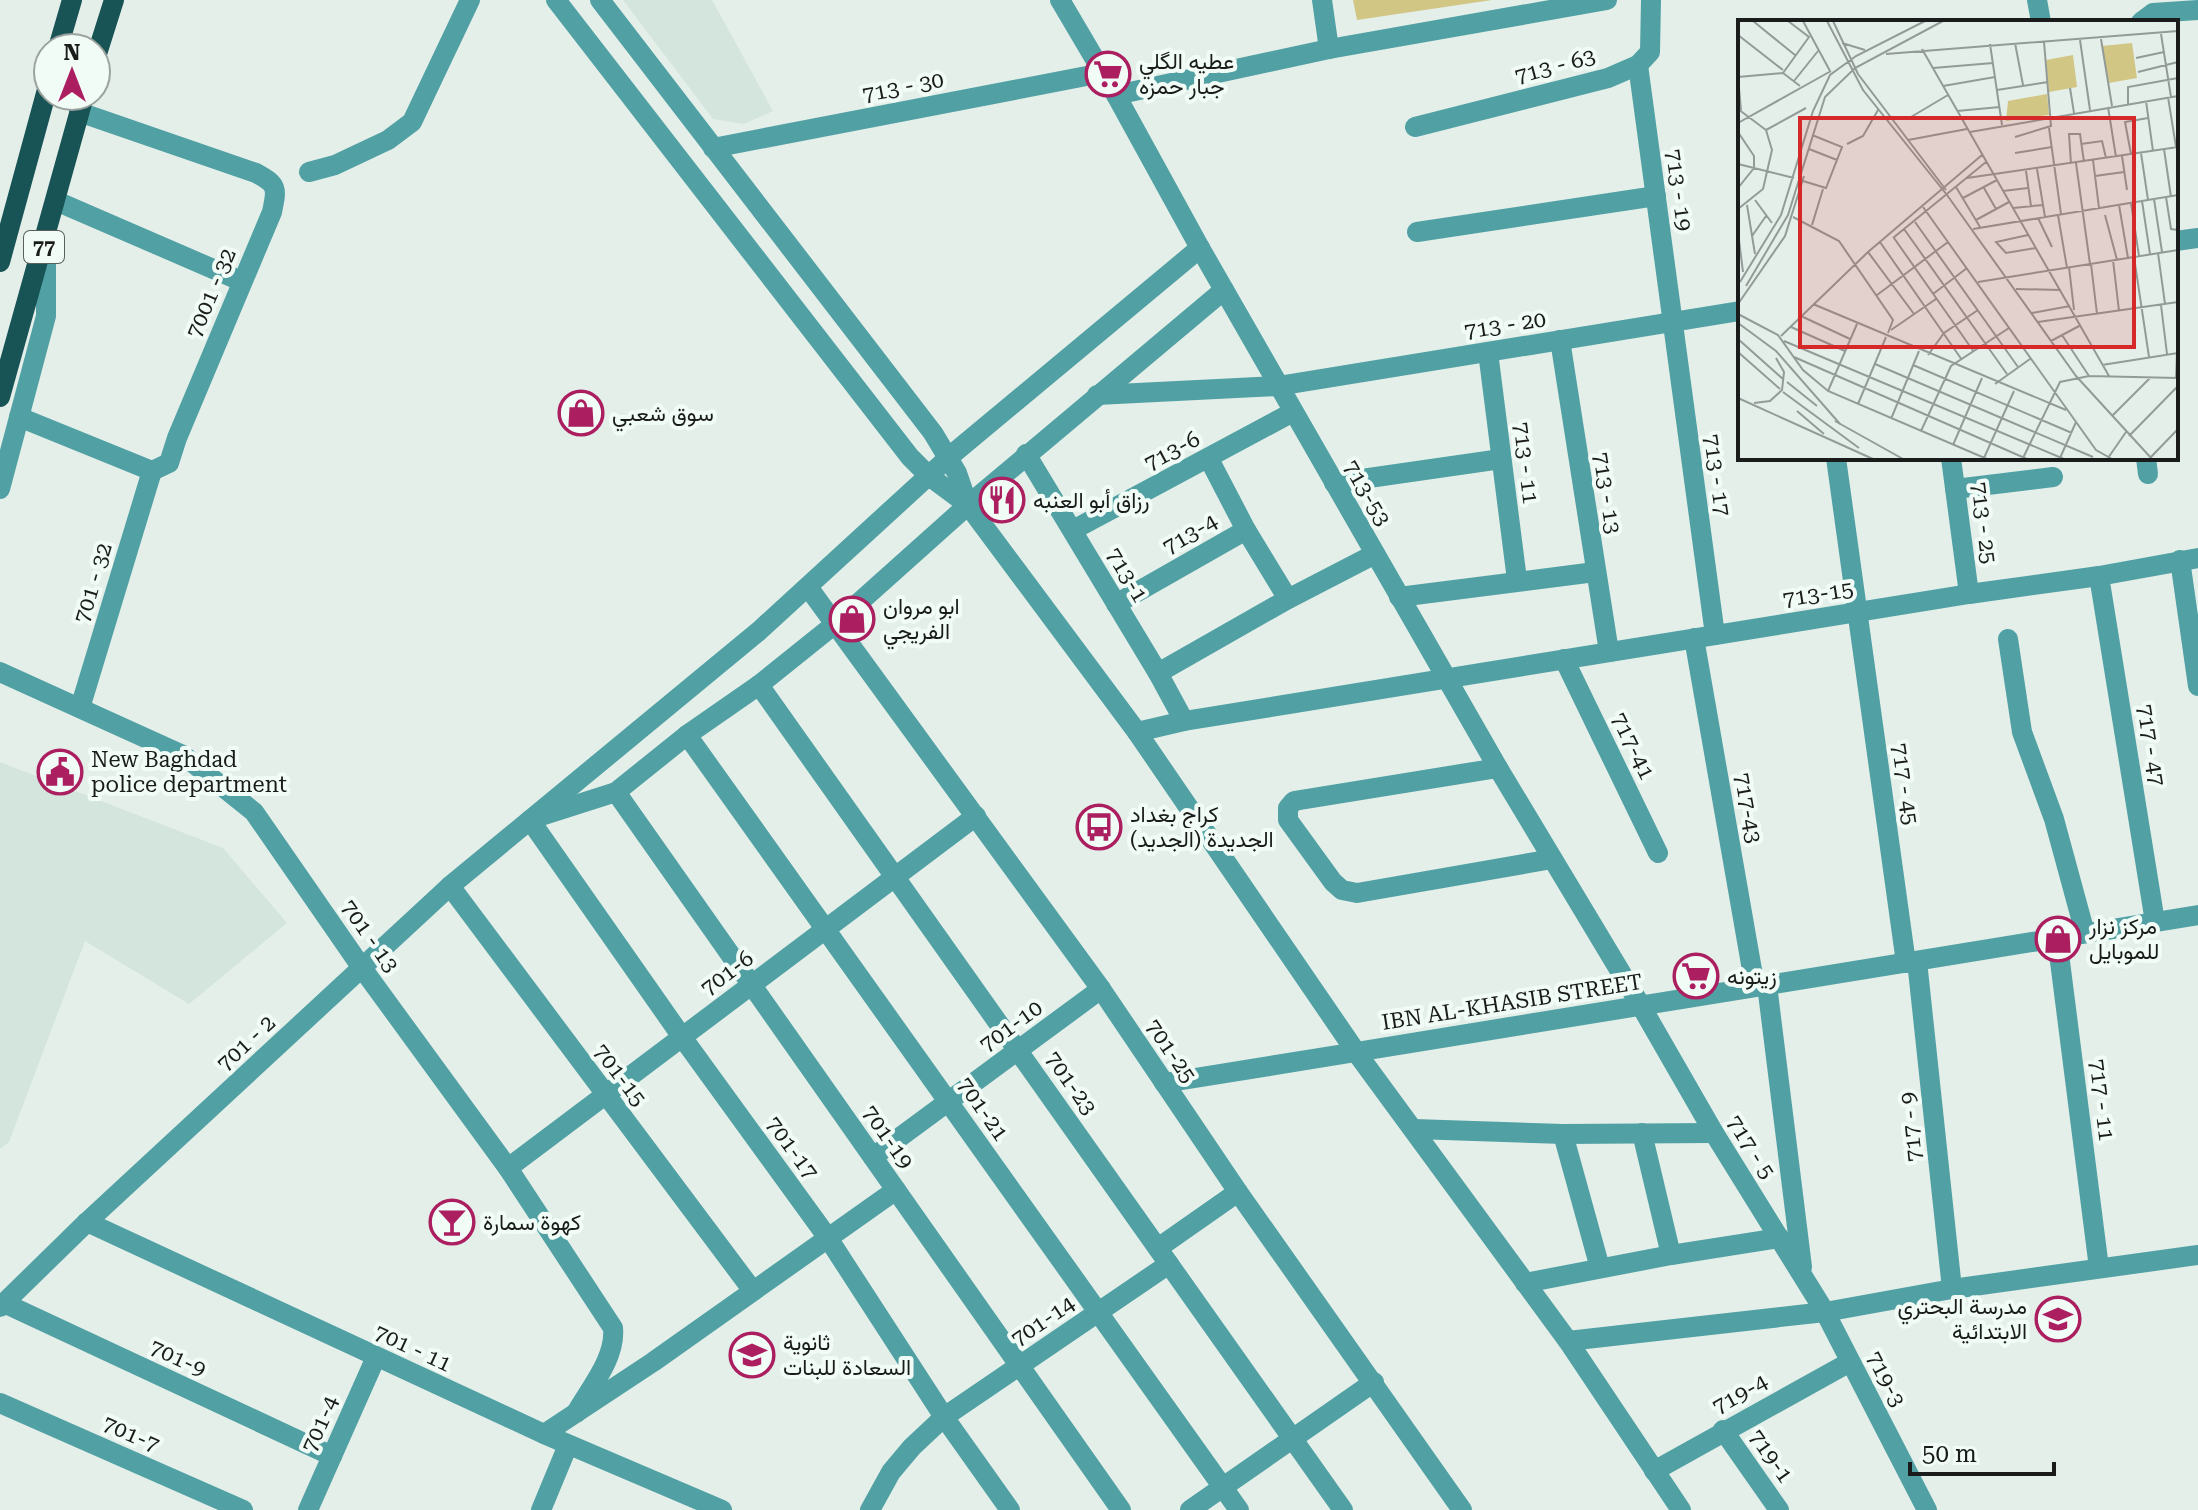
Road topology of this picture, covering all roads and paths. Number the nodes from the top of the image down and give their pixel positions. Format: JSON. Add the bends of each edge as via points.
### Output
{"nodes":[{"id":1,"x":72,"y":0,"type":"edge"},
{"id":2,"x":114,"y":0,"type":"edge"},
{"id":3,"x":470,"y":0,"type":"edge"},
{"id":4,"x":556,"y":0,"type":"edge"},
{"id":5,"x":600,"y":0,"type":"edge"},
{"id":6,"x":1060,"y":0,"type":"edge"},
{"id":7,"x":1322,"y":0,"type":"edge"},
{"id":8,"x":1607,"y":0,"type":"edge"},
{"id":9,"x":1651,"y":0,"type":"edge"},
{"id":10,"x":2037,"y":0,"type":"edge"},
{"id":11,"x":2198,"y":10,"type":"edge"},
{"id":12,"x":2041,"y":20,"type":"edge"},
{"id":13,"x":2144,"y":20,"type":"edge"},
{"id":14,"x":63,"y":32,"type":"edge"},
{"id":15,"x":104,"y":32,"type":"edge"},
{"id":16,"x":1329,"y":49,"type":"junction"},
{"id":17,"x":1638,"y":65,"type":"junction"},
{"id":18,"x":1102,"y":73,"type":"junction"},
{"id":19,"x":1116,"y":95,"type":"junction"},
{"id":20,"x":41,"y":112,"type":"edge"},
{"id":21,"x":80,"y":112,"type":"edge"},
{"id":22,"x":102,"y":112,"type":"edge"},
{"id":23,"x":1415,"y":127,"type":"dead end"},
{"id":24,"x":713,"y":148,"type":"junction"},
{"id":25,"x":309,"y":172,"type":"dead end"},
{"id":26,"x":1656,"y":196,"type":"junction"},
{"id":27,"x":56,"y":201,"type":"junction"},
{"id":28,"x":1417,"y":232,"type":"dead end"},
{"id":29,"x":2198,"y":238,"type":"edge"},
{"id":30,"x":46,"y":239,"type":"junction"},
{"id":31,"x":2178,"y":241,"type":"edge"},
{"id":32,"x":1200,"y":248,"type":"junction"},
{"id":33,"x":0,"y":262,"type":"edge"},
{"id":34,"x":241,"y":281,"type":"junction"},
{"id":35,"x":1224,"y":290,"type":"junction"},
{"id":36,"x":1738,"y":311,"type":"edge"},
{"id":37,"x":1673,"y":322,"type":"junction"},
{"id":38,"x":1560,"y":340,"type":"junction"},
{"id":39,"x":1488,"y":352,"type":"junction"},
{"id":40,"x":1278,"y":386,"type":"junction"},
{"id":41,"x":1097,"y":395,"type":"junction"},
{"id":42,"x":0,"y":397,"type":"edge"},
{"id":43,"x":1293,"y":412,"type":"junction"},
{"id":44,"x":19,"y":417,"type":"junction"},
{"id":45,"x":1026,"y":454,"type":"junction"},
{"id":46,"x":949,"y":457,"type":"junction"},
{"id":47,"x":1209,"y":459,"type":"junction"},
{"id":48,"x":1501,"y":459,"type":"junction"},
{"id":49,"x":1836,"y":460,"type":"edge"},
{"id":50,"x":1951,"y":460,"type":"edge"},
{"id":51,"x":152,"y":471,"type":"junction"},
{"id":52,"x":929,"y":476,"type":"junction"},
{"id":53,"x":2053,"y":477,"type":"dead end"},
{"id":54,"x":1334,"y":483,"type":"junction"},
{"id":55,"x":0,"y":489,"type":"edge"},
{"id":56,"x":1955,"y":489,"type":"junction"},
{"id":57,"x":968,"y":505,"type":"junction"},
{"id":58,"x":1073,"y":530,"type":"junction"},
{"id":59,"x":1246,"y":530,"type":"junction"},
{"id":60,"x":1375,"y":554,"type":"junction"},
{"id":61,"x":2189,"y":559,"type":"edge"},
{"id":62,"x":1595,"y":572,"type":"junction"},
{"id":63,"x":2099,"y":576,"type":"junction"},
{"id":64,"x":1517,"y":580,"type":"junction"},
{"id":65,"x":808,"y":587,"type":"junction"},
{"id":66,"x":1969,"y":594,"type":"junction"},
{"id":67,"x":1399,"y":597,"type":"junction"},
{"id":68,"x":1288,"y":599,"type":"junction"},
{"id":69,"x":1116,"y":604,"type":"junction"},
{"id":70,"x":1856,"y":612,"type":"junction"},
{"id":71,"x":835,"y":624,"type":"junction"},
{"id":72,"x":1704,"y":637,"type":"junction"},
{"id":73,"x":2008,"y":639,"type":"dead end"},
{"id":74,"x":1609,"y":652,"type":"junction"},
{"id":75,"x":1564,"y":659,"type":"junction"},
{"id":76,"x":0,"y":672,"type":"edge"},
{"id":77,"x":1158,"y":673,"type":"junction"},
{"id":78,"x":1446,"y":678,"type":"junction"},
{"id":79,"x":759,"y":685,"type":"junction"},
{"id":80,"x":2198,"y":686,"type":"edge"},
{"id":81,"x":80,"y":708,"type":"junction"},
{"id":82,"x":1184,"y":721,"type":"junction"},
{"id":83,"x":1137,"y":732,"type":"junction"},
{"id":84,"x":687,"y":735,"type":"junction"},
{"id":85,"x":1498,"y":768,"type":"junction"},
{"id":86,"x":616,"y":792,"type":"junction"},
{"id":87,"x":976,"y":816,"type":"junction"},
{"id":88,"x":530,"y":820,"type":"junction"},
{"id":89,"x":1658,"y":853,"type":"dead end"},
{"id":90,"x":1552,"y":859,"type":"junction"},
{"id":91,"x":895,"y":877,"type":"junction"},
{"id":92,"x":450,"y":886,"type":"junction"},
{"id":93,"x":2198,"y":915,"type":"edge"},
{"id":94,"x":2155,"y":922,"type":"junction"},
{"id":95,"x":2198,"y":923,"type":"edge"},
{"id":96,"x":825,"y":929,"type":"junction"},
{"id":97,"x":2085,"y":933,"type":"junction"},
{"id":98,"x":2057,"y":938,"type":"junction"},
{"id":99,"x":1912,"y":962,"type":"junction"},
{"id":100,"x":362,"y":968,"type":"junction"},
{"id":101,"x":751,"y":985,"type":"junction"},
{"id":102,"x":1761,"y":986,"type":"junction"},
{"id":103,"x":1101,"y":989,"type":"junction"},
{"id":104,"x":1641,"y":1006,"type":"junction"},
{"id":105,"x":682,"y":1037,"type":"junction"},
{"id":106,"x":1018,"y":1050,"type":"junction"},
{"id":107,"x":1356,"y":1052,"type":"junction"},
{"id":108,"x":1164,"y":1083,"type":"junction"},
{"id":109,"x":604,"y":1095,"type":"junction"},
{"id":110,"x":948,"y":1102,"type":"junction"},
{"id":111,"x":1414,"y":1129,"type":"junction"},
{"id":112,"x":1642,"y":1133,"type":"junction"},
{"id":113,"x":1714,"y":1133,"type":"junction"},
{"id":114,"x":1563,"y":1134,"type":"junction"},
{"id":115,"x":873,"y":1157,"type":"junction"},
{"id":116,"x":508,"y":1168,"type":"junction"},
{"id":117,"x":896,"y":1190,"type":"junction"},
{"id":118,"x":1238,"y":1192,"type":"junction"},
{"id":119,"x":87,"y":1222,"type":"junction"},
{"id":120,"x":828,"y":1238,"type":"junction"},
{"id":121,"x":1780,"y":1238,"type":"junction"},
{"id":122,"x":1671,"y":1255,"type":"junction"},
{"id":123,"x":2198,"y":1255,"type":"edge"},
{"id":124,"x":1163,"y":1256,"type":"junction"},
{"id":125,"x":1600,"y":1268,"type":"junction"},
{"id":126,"x":2099,"y":1268,"type":"junction"},
{"id":127,"x":1803,"y":1277,"type":"junction"},
{"id":128,"x":1525,"y":1283,"type":"junction"},
{"id":129,"x":1952,"y":1289,"type":"junction"},
{"id":130,"x":753,"y":1291,"type":"junction"},
{"id":131,"x":2,"y":1305,"type":"edge"},
{"id":132,"x":1098,"y":1312,"type":"junction"},
{"id":133,"x":1825,"y":1312,"type":"junction"},
{"id":134,"x":1568,"y":1341,"type":"junction"},
{"id":135,"x":376,"y":1357,"type":"junction"},
{"id":136,"x":1850,"y":1362,"type":"junction"},
{"id":137,"x":1020,"y":1366,"type":"junction"},
{"id":138,"x":1374,"y":1382,"type":"junction"},
{"id":139,"x":0,"y":1403,"type":"edge"},
{"id":140,"x":576,"y":1413,"type":"junction"},
{"id":141,"x":944,"y":1417,"type":"junction"},
{"id":142,"x":1723,"y":1430,"type":"junction"},
{"id":143,"x":544,"y":1434,"type":"junction"},
{"id":144,"x":1292,"y":1437,"type":"junction"},
{"id":145,"x":568,"y":1445,"type":"junction"},
{"id":146,"x":332,"y":1456,"type":"junction"},
{"id":147,"x":1654,"y":1471,"type":"junction"},
{"id":148,"x":1224,"y":1488,"type":"junction"},
{"id":149,"x":1007,"y":1508,"type":"edge"},
{"id":150,"x":243,"y":1510,"type":"edge"},
{"id":151,"x":308,"y":1510,"type":"edge"},
{"id":152,"x":541,"y":1510,"type":"edge"},
{"id":153,"x":722,"y":1510,"type":"edge"},
{"id":154,"x":870,"y":1510,"type":"edge"},
{"id":155,"x":1121,"y":1510,"type":"edge"},
{"id":156,"x":1190,"y":1510,"type":"edge"},
{"id":157,"x":1239,"y":1510,"type":"edge"},
{"id":158,"x":1343,"y":1510,"type":"edge"},
{"id":159,"x":1462,"y":1510,"type":"edge"},
{"id":160,"x":1681,"y":1510,"type":"edge"},
{"id":161,"x":1779,"y":1510,"type":"edge"},
{"id":162,"x":1927,"y":1510,"type":"edge"}],
"edges":[{"from":1,"to":14,"type":"main road"},
{"from":2,"to":15,"type":"main road"},
{"from":3,"to":25,"type":"street","via":[[412,122],[375,146]]},
{"from":4,"to":52,"type":"street"},
{"from":5,"to":24,"type":"street"},
{"from":6,"to":18,"type":"street","name":"713-53"},
{"from":7,"to":16,"type":"street"},
{"from":8,"to":16,"type":"street"},
{"from":9,"to":17,"type":"street","via":[[1650,52]]},
{"from":10,"to":12,"type":"street"},
{"from":11,"to":13,"type":"street","via":[[2153,13]]},
{"from":16,"to":19,"type":"street"},
{"from":17,"to":23,"type":"street","name":"713 - 63","via":[[1608,78]]},
{"from":17,"to":26,"type":"street","name":"713 - 19"},
{"from":18,"to":19,"type":"street","name":"713-53"},
{"from":18,"to":24,"type":"street","name":"713 - 30"},
{"from":19,"to":32,"type":"street","name":"713-53"},
{"from":20,"to":33,"type":"main road","number":"77"},
{"from":21,"to":27,"type":"main road","number":"77"},
{"from":22,"to":34,"type":"street","name":"7001 - 32","via":[[272,181],[272,212]]},
{"from":24,"to":46,"type":"street"},
{"from":26,"to":28,"type":"street"},
{"from":26,"to":37,"type":"street","name":"713 - 19"},
{"from":27,"to":30,"type":"main road","number":"77"},
{"from":27,"to":34,"type":"street"},
{"from":29,"to":31,"type":"street"},
{"from":30,"to":42,"type":"main road","number":"77"},
{"from":30,"to":44,"type":"street","via":[[46,316]]},
{"from":32,"to":35,"type":"street","name":"713-53"},
{"from":32,"to":46,"type":"street","name":"701 - 2"},
{"from":34,"to":51,"type":"street","name":"7001 - 32","via":[[169,463]]},
{"from":35,"to":40,"type":"street","name":"713-53"},
{"from":35,"to":41,"type":"street"},
{"from":36,"to":37,"type":"street","name":"713 - 20"},
{"from":37,"to":38,"type":"street","name":"713 - 20"},
{"from":37,"to":72,"type":"street","name":"713 - 17"},
{"from":38,"to":39,"type":"street","name":"713 - 20"},
{"from":38,"to":62,"type":"street","name":"713 - 13"},
{"from":39,"to":40,"type":"street","name":"713 - 20"},
{"from":39,"to":48,"type":"street","name":"713 - 11"},
{"from":40,"to":41,"type":"street","name":"713 - 20"},
{"from":40,"to":43,"type":"street","name":"713-53"},
{"from":41,"to":45,"type":"street"},
{"from":43,"to":47,"type":"street","name":"713-6"},
{"from":43,"to":54,"type":"street","name":"713-53"},
{"from":44,"to":51,"type":"street"},
{"from":44,"to":55,"type":"street"},
{"from":45,"to":57,"type":"street"},
{"from":45,"to":58,"type":"street","name":"713-1"},
{"from":46,"to":52,"type":"street","name":"701 - 2"},
{"from":46,"to":57,"type":"street"},
{"from":47,"to":58,"type":"street","name":"713-6"},
{"from":47,"to":59,"type":"street"},
{"from":48,"to":54,"type":"street"},
{"from":48,"to":64,"type":"street","name":"713 - 11"},
{"from":49,"to":70,"type":"street","name":"717 - 45"},
{"from":50,"to":56,"type":"street","name":"713 - 25"},
{"from":51,"to":81,"type":"street","name":"701 - 32"},
{"from":52,"to":57,"type":"street"},
{"from":52,"to":65,"type":"street","name":"701 - 2"},
{"from":53,"to":56,"type":"street"},
{"from":54,"to":60,"type":"street","name":"713-53"},
{"from":56,"to":66,"type":"street","name":"713 - 25"},
{"from":57,"to":71,"type":"street"},
{"from":57,"to":83,"type":"street"},
{"from":58,"to":69,"type":"street","name":"713-1"},
{"from":59,"to":68,"type":"street"},
{"from":59,"to":69,"type":"street","name":"713-4"},
{"from":60,"to":67,"type":"street","name":"713-53"},
{"from":60,"to":68,"type":"street"},
{"from":61,"to":63,"type":"street","name":"713-15"},
{"from":61,"to":80,"type":"street"},
{"from":62,"to":64,"type":"street"},
{"from":62,"to":74,"type":"street","name":"713 - 13"},
{"from":63,"to":66,"type":"street","name":"713-15"},
{"from":63,"to":94,"type":"street","name":"717 - 47"},
{"from":64,"to":67,"type":"street"},
{"from":65,"to":71,"type":"street","name":"701-25"},
{"from":65,"to":88,"type":"street","name":"701 - 2"},
{"from":66,"to":70,"type":"street","name":"713-15"},
{"from":67,"to":78,"type":"street","name":"713-53"},
{"from":68,"to":77,"type":"street"},
{"from":69,"to":77,"type":"street","name":"713-1"},
{"from":70,"to":72,"type":"street","name":"713-15"},
{"from":70,"to":99,"type":"street","name":"717 - 45"},
{"from":71,"to":79,"type":"street"},
{"from":71,"to":87,"type":"street","name":"701-25"},
{"from":72,"to":74,"type":"street","name":"713-15"},
{"from":72,"to":102,"type":"street","name":"717-43"},
{"from":73,"to":97,"type":"street","via":[[2022,732],[2054,819]]},
{"from":74,"to":75,"type":"street","name":"713-15"},
{"from":75,"to":78,"type":"street","name":"713-15"},
{"from":75,"to":89,"type":"street","name":"717-41"},
{"from":76,"to":81,"type":"street","name":"701 - 13"},
{"from":77,"to":82,"type":"street","name":"713-1"},
{"from":78,"to":82,"type":"street","name":"713-15"},
{"from":78,"to":85,"type":"street","name":"713-53"},
{"from":79,"to":84,"type":"street"},
{"from":79,"to":91,"type":"street","name":"701-23"},
{"from":81,"to":100,"type":"street","name":"701 - 13","via":[[183,755],[254,812]]},
{"from":82,"to":83,"type":"street","name":"713-15"},
{"from":83,"to":107,"type":"street"},
{"from":84,"to":86,"type":"street"},
{"from":84,"to":96,"type":"street","name":"701-21"},
{"from":85,"to":90,"type":"street","name":"713-53"},
{"from":85,"to":90,"type":"street","via":[[1294,801],[1288,820],[1333,882],[1357,893]]},
{"from":86,"to":88,"type":"street"},
{"from":86,"to":101,"type":"street","name":"701-19"},
{"from":87,"to":91,"type":"street","name":"701-6"},
{"from":87,"to":103,"type":"street","name":"701-25"},
{"from":88,"to":92,"type":"street","name":"701 - 2"},
{"from":88,"to":105,"type":"street","name":"701-17"},
{"from":90,"to":104,"type":"street","name":"713-53"},
{"from":91,"to":96,"type":"street","name":"701-6"},
{"from":91,"to":106,"type":"street","name":"701-23"},
{"from":92,"to":100,"type":"street","name":"701 - 2"},
{"from":92,"to":109,"type":"street","name":"701-15"},
{"from":93,"to":94,"type":"street","name":"IBN AL-KHASIB STREET"},
{"from":93,"to":95,"type":"street"},
{"from":94,"to":97,"type":"street","name":"IBN AL-KHASIB STREET"},
{"from":96,"to":101,"type":"street","name":"701-6"},
{"from":96,"to":110,"type":"street","name":"701-21"},
{"from":97,"to":98,"type":"street","name":"IBN AL-KHASIB STREET"},
{"from":98,"to":99,"type":"street","name":"IBN AL-KHASIB STREET"},
{"from":98,"to":126,"type":"street","name":"717 - 11"},
{"from":99,"to":102,"type":"street","name":"IBN AL-KHASIB STREET"},
{"from":99,"to":129,"type":"street","name":"717 - 9"},
{"from":100,"to":116,"type":"street","name":"701 - 13"},
{"from":100,"to":119,"type":"street","name":"701 - 2"},
{"from":101,"to":105,"type":"street","name":"701-6"},
{"from":101,"to":115,"type":"street","name":"701-19"},
{"from":102,"to":104,"type":"street","name":"IBN AL-KHASIB STREET"},
{"from":102,"to":127,"type":"street","name":"717-43"},
{"from":103,"to":106,"type":"street","name":"701-10"},
{"from":103,"to":108,"type":"street","name":"701-25"},
{"from":104,"to":107,"type":"street","name":"IBN AL-KHASIB STREET"},
{"from":104,"to":113,"type":"street","name":"717 - 5"},
{"from":105,"to":109,"type":"street","name":"701-6"},
{"from":105,"to":120,"type":"street","name":"701-17"},
{"from":106,"to":110,"type":"street","name":"701-10"},
{"from":106,"to":124,"type":"street","name":"701-23"},
{"from":107,"to":108,"type":"street","name":"IBN AL-KHASIB STREET"},
{"from":107,"to":111,"type":"street"},
{"from":108,"to":118,"type":"street","name":"701-25"},
{"from":109,"to":116,"type":"street","name":"701-6"},
{"from":109,"to":130,"type":"street","name":"701-15"},
{"from":110,"to":115,"type":"street","name":"701-10"},
{"from":110,"to":132,"type":"street","name":"701-21"},
{"from":111,"to":114,"type":"street"},
{"from":111,"to":128,"type":"street"},
{"from":112,"to":113,"type":"street"},
{"from":112,"to":114,"type":"street"},
{"from":112,"to":122,"type":"street"},
{"from":113,"to":121,"type":"street","name":"717 - 5"},
{"from":114,"to":125,"type":"street"},
{"from":115,"to":117,"type":"street","name":"701-19"},
{"from":116,"to":140,"type":"street","name":"701 - 13","via":[[613,1328],[610,1353]]},
{"from":117,"to":120,"type":"street"},
{"from":117,"to":137,"type":"street","name":"701-19"},
{"from":118,"to":124,"type":"street","name":"701-14"},
{"from":118,"to":138,"type":"street","name":"701-25"},
{"from":119,"to":131,"type":"street","name":"701 - 2"},
{"from":119,"to":135,"type":"street","name":"701 - 11"},
{"from":120,"to":130,"type":"street"},
{"from":120,"to":141,"type":"street","name":"701-17"},
{"from":121,"to":122,"type":"street"},
{"from":121,"to":127,"type":"street","name":"717 - 5"},
{"from":122,"to":125,"type":"street"},
{"from":123,"to":126,"type":"street"},
{"from":124,"to":132,"type":"street","name":"701-14"},
{"from":124,"to":144,"type":"street","name":"701-23"},
{"from":125,"to":128,"type":"street"},
{"from":126,"to":129,"type":"street"},
{"from":127,"to":133,"type":"street","name":"717 - 5"},
{"from":128,"to":134,"type":"street"},
{"from":129,"to":133,"type":"street"},
{"from":130,"to":140,"type":"street"},
{"from":131,"to":146,"type":"street","name":"701-9"},
{"from":132,"to":137,"type":"street","name":"701-14"},
{"from":132,"to":148,"type":"street","name":"701-21"},
{"from":133,"to":134,"type":"street"},
{"from":133,"to":136,"type":"street","name":"719-3"},
{"from":134,"to":147,"type":"street"},
{"from":135,"to":143,"type":"street","name":"701 - 11"},
{"from":135,"to":146,"type":"street","name":"701-4"},
{"from":136,"to":142,"type":"street","name":"719-4"},
{"from":136,"to":162,"type":"street","name":"719-3"},
{"from":137,"to":141,"type":"street","name":"701-14"},
{"from":137,"to":155,"type":"street","name":"701-19"},
{"from":138,"to":144,"type":"street"},
{"from":138,"to":159,"type":"street","name":"701-25"},
{"from":139,"to":150,"type":"street","name":"701-7"},
{"from":140,"to":143,"type":"street"},
{"from":141,"to":149,"type":"street","name":"701-17"},
{"from":141,"to":154,"type":"street","name":"701-14","via":[[891,1472]]},
{"from":142,"to":147,"type":"street","name":"719-4"},
{"from":142,"to":161,"type":"street","name":"719-1"},
{"from":143,"to":145,"type":"street","name":"701 - 11"},
{"from":144,"to":148,"type":"street"},
{"from":144,"to":158,"type":"street","name":"701-23"},
{"from":145,"to":152,"type":"street"},
{"from":145,"to":153,"type":"street","name":"701 - 11"},
{"from":146,"to":151,"type":"street","name":"701-4"},
{"from":147,"to":160,"type":"street"},
{"from":148,"to":156,"type":"street"},
{"from":148,"to":157,"type":"street","name":"701-21"}]}
